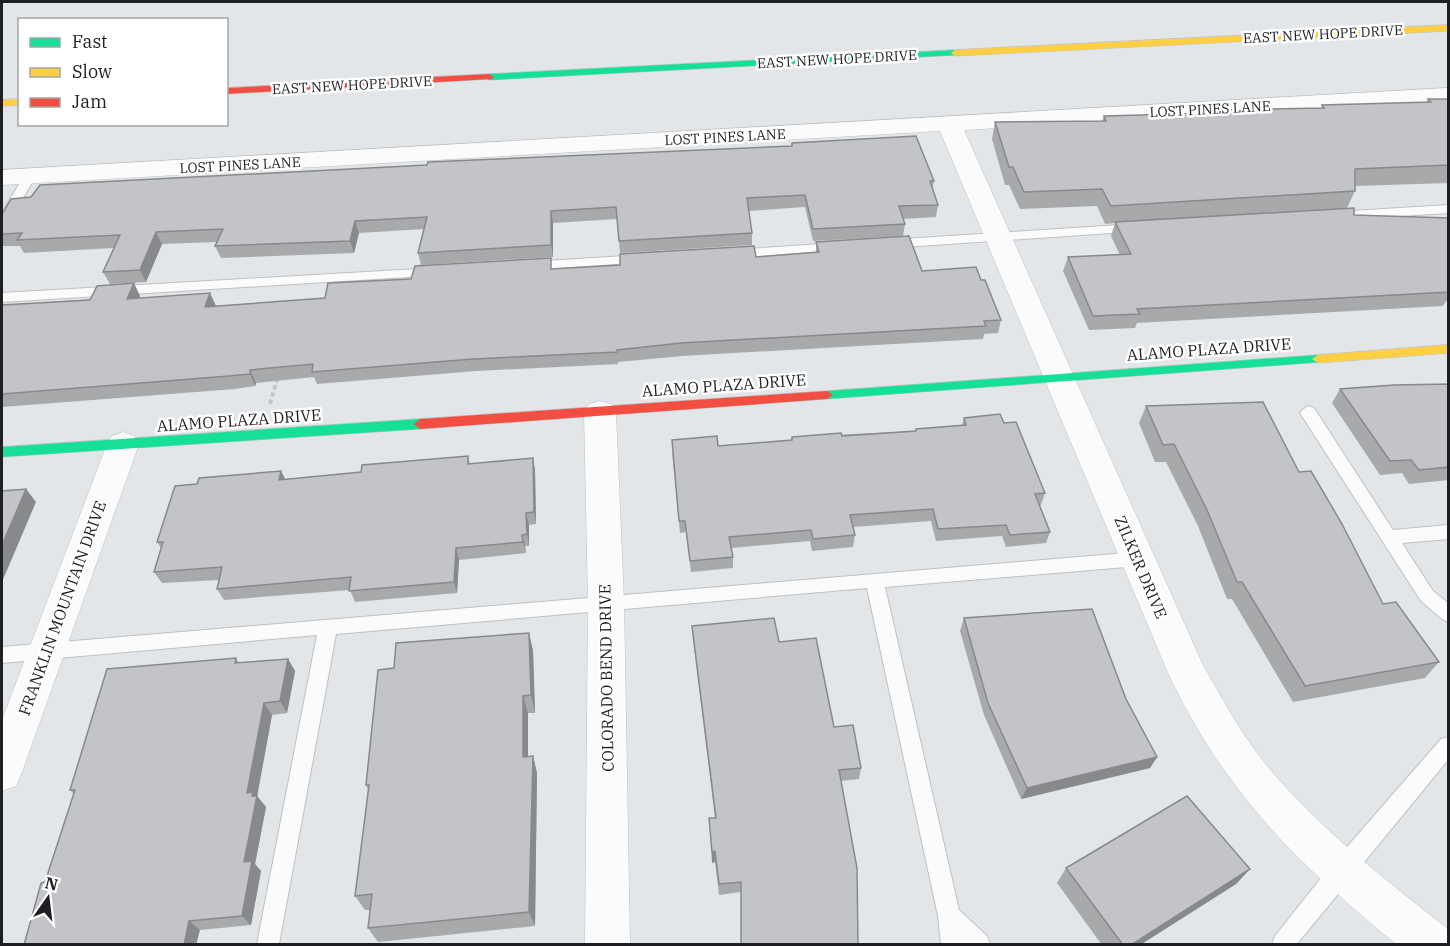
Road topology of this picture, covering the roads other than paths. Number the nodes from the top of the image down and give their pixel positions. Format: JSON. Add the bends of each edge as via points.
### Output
{"nodes":[{"id":1,"x":1449,"y":28,"type":"edge"},
{"id":2,"x":228,"y":91,"type":"edge"},
{"id":3,"x":1449,"y":95,"type":"edge"},
{"id":4,"x":18,"y":102,"type":"edge"},
{"id":5,"x":2,"y":103,"type":"edge"},
{"id":6,"x":949,"y":124,"type":"junction"},
{"id":7,"x":30,"y":176,"type":"junction"},
{"id":8,"x":2,"y":178,"type":"edge"},
{"id":9,"x":1449,"y":209,"type":"edge"},
{"id":10,"x":1318,"y":217,"type":"edge"},
{"id":11,"x":2,"y":222,"type":"edge"},
{"id":12,"x":1152,"y":227,"type":"edge"},
{"id":13,"x":999,"y":237,"type":"junction"},
{"id":14,"x":869,"y":245,"type":"edge"},
{"id":15,"x":845,"y":246,"type":"edge"},
{"id":16,"x":716,"y":255,"type":"edge"},
{"id":17,"x":657,"y":258,"type":"edge"},
{"id":18,"x":515,"y":267,"type":"edge"},
{"id":19,"x":444,"y":272,"type":"edge"},
{"id":20,"x":2,"y":298,"type":"edge"},
{"id":21,"x":1449,"y":349,"type":"edge"},
{"id":22,"x":1058,"y":376,"type":"junction"},
{"id":23,"x":600,"y":412,"type":"junction"},
{"id":24,"x":1308,"y":412,"type":"dead end"},
{"id":25,"x":123,"y":444,"type":"junction"},
{"id":26,"x":2,"y":452,"type":"edge"},
{"id":27,"x":1449,"y":532,"type":"edge"},
{"id":28,"x":1389,"y":537,"type":"junction"},
{"id":29,"x":1138,"y":559,"type":"junction"},
{"id":30,"x":874,"y":580,"type":"junction"},
{"id":31,"x":606,"y":602,"type":"junction"},
{"id":32,"x":1449,"y":614,"type":"edge"},
{"id":33,"x":328,"y":628,"type":"junction"},
{"id":34,"x":45,"y":651,"type":"junction"},
{"id":35,"x":2,"y":655,"type":"edge"},
{"id":36,"x":1449,"y":746,"type":"edge"},
{"id":37,"x":2,"y":772,"type":"edge"},
{"id":38,"x":1341,"y":870,"type":"junction"},
{"id":39,"x":949,"y":916,"type":"junction"},
{"id":40,"x":268,"y":945,"type":"edge"},
{"id":41,"x":608,"y":945,"type":"edge"},
{"id":42,"x":952,"y":945,"type":"edge"},
{"id":43,"x":979,"y":945,"type":"edge"},
{"id":44,"x":1283,"y":945,"type":"edge"},
{"id":45,"x":1431,"y":945,"type":"edge"}],
"edges":[{"from":1,"to":2,"type":"main road","name":"EAST NEW HOPE DRIVE"},
{"from":3,"to":6,"type":"street","name":"LOST PINES LANE"},
{"from":4,"to":5,"type":"main road"},
{"from":6,"to":7,"type":"street","name":"LOST PINES LANE"},
{"from":6,"to":13,"type":"street","name":"ZILKER DRIVE"},
{"from":7,"to":8,"type":"street","name":"LOST PINES LANE"},
{"from":7,"to":11,"type":"lane"},
{"from":9,"to":10,"type":"lane"},
{"from":12,"to":13,"type":"lane"},
{"from":13,"to":14,"type":"lane"},
{"from":13,"to":22,"type":"street","name":"ZILKER DRIVE"},
{"from":15,"to":16,"type":"lane"},
{"from":17,"to":18,"type":"lane"},
{"from":19,"to":20,"type":"lane"},
{"from":21,"to":22,"type":"main road","name":"ALAMO PLAZA DRIVE"},
{"from":22,"to":23,"type":"main road","name":"ALAMO PLAZA DRIVE"},
{"from":22,"to":29,"type":"street","name":"ZILKER DRIVE"},
{"from":23,"to":25,"type":"main road","name":"ALAMO PLAZA DRIVE"},
{"from":23,"to":31,"type":"street","name":"COLORADO BEND DRIVE"},
{"from":24,"to":28,"type":"lane"},
{"from":25,"to":26,"type":"main road","name":"ALAMO PLAZA DRIVE"},
{"from":25,"to":34,"type":"street","name":"FRANKLIN MOUNTAIN DRIVE"},
{"from":27,"to":28,"type":"lane"},
{"from":28,"to":32,"type":"lane","via":[[1427,596]]},
{"from":29,"to":30,"type":"lane"},
{"from":29,"to":38,"type":"street","name":"ZILKER DRIVE","via":[[1187,673],[1228,746],[1283,813]]},
{"from":30,"to":31,"type":"lane"},
{"from":30,"to":39,"type":"lane"},
{"from":31,"to":33,"type":"lane"},
{"from":31,"to":41,"type":"street","name":"COLORADO BEND DRIVE"},
{"from":33,"to":34,"type":"lane"},
{"from":33,"to":40,"type":"lane"},
{"from":34,"to":35,"type":"lane"},
{"from":34,"to":37,"type":"street","name":"FRANKLIN MOUNTAIN DRIVE"},
{"from":36,"to":38,"type":"lane"},
{"from":38,"to":44,"type":"lane"},
{"from":38,"to":45,"type":"street","name":"ZILKER DRIVE"},
{"from":39,"to":42,"type":"lane"},
{"from":39,"to":43,"type":"lane"}]}
